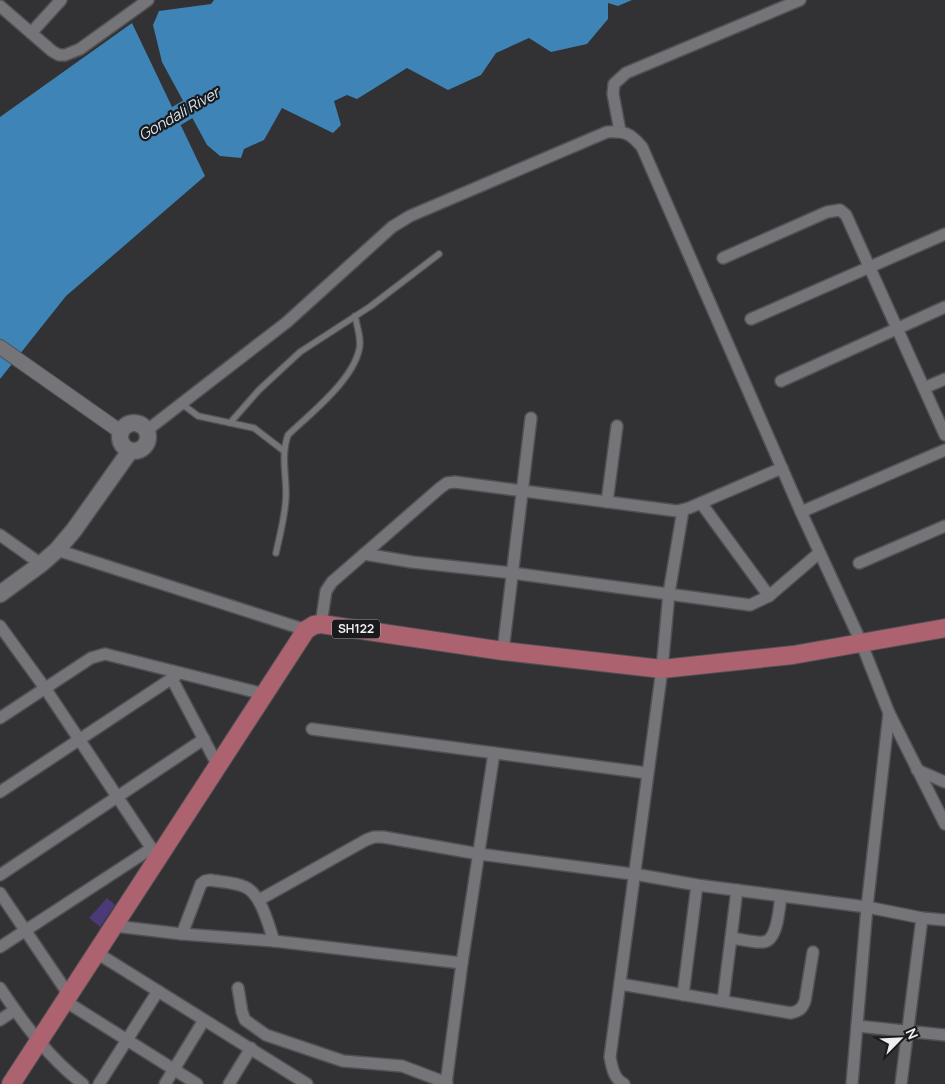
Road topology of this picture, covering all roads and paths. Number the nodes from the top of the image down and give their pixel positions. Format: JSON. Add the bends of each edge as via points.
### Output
{"nodes":[{"id":1,"x":61,"y":0,"type":"edge"},
{"id":2,"x":148,"y":0,"type":"edge"},
{"id":3,"x":800,"y":0,"type":"edge"},
{"id":4,"x":0,"y":6,"type":"edge"},
{"id":5,"x":31,"y":32,"type":"junction"},
{"id":6,"x":620,"y":131,"type":"junction"},
{"id":7,"x":945,"y":234,"type":"edge"},
{"id":8,"x":439,"y":254,"type":"dead end"},
{"id":9,"x":723,"y":258,"type":"dead end"},
{"id":10,"x":870,"y":267,"type":"junction"},
{"id":11,"x":945,"y":307,"type":"edge"},
{"id":12,"x":355,"y":316,"type":"junction"},
{"id":13,"x":751,"y":319,"type":"dead end"},
{"id":14,"x":897,"y":328,"type":"junction"},
{"id":15,"x":0,"y":347,"type":"edge"},
{"id":16,"x":945,"y":379,"type":"edge"},
{"id":17,"x":781,"y":381,"type":"dead end"},
{"id":18,"x":924,"y":388,"type":"junction"},
{"id":19,"x":182,"y":404,"type":"junction"},
{"id":20,"x":531,"y":418,"type":"dead end"},
{"id":21,"x":230,"y":423,"type":"junction"},
{"id":22,"x":617,"y":426,"type":"dead end"},
{"id":23,"x":146,"y":431,"type":"junction"},
{"id":24,"x":121,"y":432,"type":"junction"},
{"id":25,"x":945,"y":435,"type":"edge"},
{"id":26,"x":945,"y":450,"type":"edge"},
{"id":27,"x":130,"y":451,"type":"junction"},
{"id":28,"x":284,"y":451,"type":"junction"},
{"id":29,"x":782,"y":468,"type":"junction"},
{"id":30,"x":522,"y":491,"type":"junction"},
{"id":31,"x":607,"y":502,"type":"junction"},
{"id":32,"x":701,"y":503,"type":"junction"},
{"id":33,"x":683,"y":510,"type":"junction"},
{"id":34,"x":801,"y":512,"type":"junction"},
{"id":35,"x":945,"y":526,"type":"edge"},
{"id":36,"x":0,"y":535,"type":"edge"},
{"id":37,"x":57,"y":550,"type":"junction"},
{"id":38,"x":819,"y":552,"type":"junction"},
{"id":39,"x":276,"y":553,"type":"dead end"},
{"id":40,"x":364,"y":554,"type":"junction"},
{"id":41,"x":859,"y":562,"type":"dead end"},
{"id":42,"x":41,"y":564,"type":"junction"},
{"id":43,"x":512,"y":573,"type":"junction"},
{"id":44,"x":669,"y":593,"type":"junction"},
{"id":45,"x":0,"y":594,"type":"edge"},
{"id":46,"x":769,"y":596,"type":"junction"},
{"id":47,"x":0,"y":626,"type":"edge"},
{"id":48,"x":313,"y":627,"type":"junction"},
{"id":49,"x":945,"y":628,"type":"edge"},
{"id":50,"x":861,"y":642,"type":"junction"},
{"id":51,"x":503,"y":651,"type":"junction"},
{"id":52,"x":662,"y":670,"type":"junction"},
{"id":53,"x":176,"y":676,"type":"junction"},
{"id":54,"x":45,"y":688,"type":"junction"},
{"id":55,"x":264,"y":694,"type":"junction"},
{"id":56,"x":889,"y":713,"type":"junction"},
{"id":57,"x":0,"y":718,"type":"edge"},
{"id":58,"x":312,"y":729,"type":"dead end"},
{"id":59,"x":79,"y":739,"type":"junction"},
{"id":60,"x":204,"y":739,"type":"junction"},
{"id":61,"x":494,"y":753,"type":"junction"},
{"id":62,"x":218,"y":766,"type":"junction"},
{"id":63,"x":917,"y":770,"type":"junction"},
{"id":64,"x":647,"y":773,"type":"junction"},
{"id":65,"x":945,"y":782,"type":"edge"},
{"id":66,"x":0,"y":792,"type":"edge"},
{"id":67,"x":117,"y":797,"type":"junction"},
{"id":68,"x":945,"y":824,"type":"edge"},
{"id":69,"x":155,"y":853,"type":"junction"},
{"id":70,"x":479,"y":854,"type":"junction"},
{"id":71,"x":634,"y":874,"type":"junction"},
{"id":72,"x":0,"y":875,"type":"edge"},
{"id":73,"x":697,"y":885,"type":"junction"},
{"id":74,"x":738,"y":890,"type":"junction"},
{"id":75,"x":0,"y":892,"type":"edge"},
{"id":76,"x":781,"y":896,"type":"junction"},
{"id":77,"x":259,"y":900,"type":"junction"},
{"id":78,"x":867,"y":907,"type":"junction"},
{"id":79,"x":922,"y":918,"type":"junction"},
{"id":80,"x":945,"y":920,"type":"edge"},
{"id":81,"x":115,"y":926,"type":"junction"},
{"id":82,"x":25,"y":930,"type":"junction"},
{"id":83,"x":182,"y":934,"type":"junction"},
{"id":84,"x":731,"y":938,"type":"junction"},
{"id":85,"x":274,"y":941,"type":"junction"},
{"id":86,"x":0,"y":946,"type":"edge"},
{"id":87,"x":813,"y":952,"type":"dead end"},
{"id":88,"x":97,"y":953,"type":"junction"},
{"id":89,"x":462,"y":963,"type":"junction"},
{"id":90,"x":620,"y":984,"type":"junction"},
{"id":91,"x":0,"y":988,"type":"edge"},
{"id":92,"x":238,"y":988,"type":"dead end"},
{"id":93,"x":158,"y":991,"type":"junction"},
{"id":94,"x":683,"y":995,"type":"junction"},
{"id":95,"x":67,"y":998,"type":"junction"},
{"id":96,"x":723,"y":1001,"type":"junction"},
{"id":97,"x":15,"y":1010,"type":"junction"},
{"id":98,"x":0,"y":1020,"type":"edge"},
{"id":99,"x":204,"y":1020,"type":"junction"},
{"id":100,"x":857,"y":1026,"type":"junction"},
{"id":101,"x":908,"y":1032,"type":"junction"},
{"id":102,"x":945,"y":1035,"type":"edge"},
{"id":103,"x":127,"y":1040,"type":"junction"},
{"id":104,"x":38,"y":1041,"type":"junction"},
{"id":105,"x":251,"y":1048,"type":"junction"},
{"id":106,"x":174,"y":1069,"type":"junction"},
{"id":107,"x":293,"y":1080,"type":"edge"},
{"id":108,"x":11,"y":1084,"type":"edge"},
{"id":109,"x":83,"y":1084,"type":"edge"},
{"id":110,"x":99,"y":1084,"type":"edge"},
{"id":111,"x":165,"y":1084,"type":"edge"},
{"id":112,"x":198,"y":1084,"type":"edge"},
{"id":113,"x":229,"y":1084,"type":"edge"},
{"id":114,"x":307,"y":1084,"type":"edge"},
{"id":115,"x":446,"y":1084,"type":"edge"},
{"id":116,"x":624,"y":1084,"type":"edge"},
{"id":117,"x":852,"y":1084,"type":"edge"},
{"id":118,"x":901,"y":1084,"type":"edge"}],
"edges":[{"from":1,"to":5,"type":"street"},
{"from":2,"to":5,"type":"street","via":[[65,55],[52,51]]},
{"from":3,"to":6,"type":"street","via":[[626,73],[614,84]]},
{"from":4,"to":5,"type":"street"},
{"from":6,"to":19,"type":"street","via":[[607,132],[410,216],[392,227],[301,310]]},
{"from":6,"to":29,"type":"street","via":[[633,137],[642,147]]},
{"from":7,"to":10,"type":"street"},
{"from":8,"to":12,"type":"lane"},
{"from":9,"to":10,"type":"street","via":[[827,212],[840,210],[846,214]]},
{"from":10,"to":13,"type":"street"},
{"from":10,"to":14,"type":"street"},
{"from":11,"to":14,"type":"street"},
{"from":12,"to":21,"type":"lane","via":[[300,352],[259,390]]},
{"from":12,"to":28,"type":"lane","via":[[360,341],[351,371],[288,435]]},
{"from":14,"to":17,"type":"street"},
{"from":14,"to":18,"type":"street"},
{"from":15,"to":24,"type":"street"},
{"from":16,"to":18,"type":"street"},
{"from":18,"to":25,"type":"street"},
{"from":19,"to":21,"type":"lane","via":[[198,416]]},
{"from":19,"to":23,"type":"street"},
{"from":20,"to":30,"type":"street"},
{"from":21,"to":28,"type":"lane","via":[[254,428]]},
{"from":22,"to":31,"type":"street"},
{"from":23,"to":24,"type":"main road","via":[[136,424],[127,425]]},
{"from":23,"to":27,"type":"main road","via":[[148,440],[144,447]]},
{"from":24,"to":27,"type":"main road","via":[[120,441]]},
{"from":26,"to":34,"type":"street"},
{"from":27,"to":37,"type":"main road"},
{"from":28,"to":39,"type":"lane","via":[[286,496]]},
{"from":29,"to":32,"type":"street"},
{"from":29,"to":34,"type":"street"},
{"from":30,"to":31,"type":"street"},
{"from":30,"to":40,"type":"street","via":[[447,483]]},
{"from":30,"to":43,"type":"street"},
{"from":31,"to":33,"type":"street"},
{"from":32,"to":33,"type":"street"},
{"from":32,"to":46,"type":"street"},
{"from":33,"to":44,"type":"street"},
{"from":34,"to":38,"type":"street"},
{"from":35,"to":41,"type":"street"},
{"from":36,"to":42,"type":"street"},
{"from":37,"to":42,"type":"main road"},
{"from":37,"to":48,"type":"street"},
{"from":38,"to":46,"type":"street"},
{"from":38,"to":50,"type":"street"},
{"from":40,"to":43,"type":"street"},
{"from":40,"to":48,"type":"street","via":[[332,582]]},
{"from":42,"to":45,"type":"main road"},
{"from":43,"to":44,"type":"street"},
{"from":43,"to":51,"type":"street"},
{"from":44,"to":46,"type":"street","via":[[750,606]]},
{"from":44,"to":52,"type":"street"},
{"from":47,"to":54,"type":"street"},
{"from":48,"to":51,"type":"main road","number":"SH122"},
{"from":48,"to":55,"type":"main road"},
{"from":49,"to":50,"type":"main road","number":"SH122"},
{"from":50,"to":52,"type":"main road","number":"SH122","via":[[793,655]]},
{"from":50,"to":56,"type":"street"},
{"from":51,"to":52,"type":"main road","number":"SH122"},
{"from":52,"to":64,"type":"street"},
{"from":53,"to":54,"type":"street","via":[[99,654]]},
{"from":53,"to":55,"type":"street"},
{"from":53,"to":59,"type":"street"},
{"from":53,"to":60,"type":"street"},
{"from":54,"to":57,"type":"street"},
{"from":54,"to":59,"type":"street"},
{"from":55,"to":62,"type":"main road"},
{"from":56,"to":63,"type":"street"},
{"from":56,"to":78,"type":"street"},
{"from":58,"to":61,"type":"street"},
{"from":59,"to":66,"type":"street"},
{"from":59,"to":67,"type":"street"},
{"from":60,"to":62,"type":"street"},
{"from":60,"to":67,"type":"street"},
{"from":61,"to":64,"type":"street"},
{"from":61,"to":70,"type":"street"},
{"from":62,"to":69,"type":"main road"},
{"from":63,"to":65,"type":"street"},
{"from":63,"to":68,"type":"street"},
{"from":64,"to":71,"type":"street"},
{"from":67,"to":69,"type":"street"},
{"from":67,"to":72,"type":"street"},
{"from":69,"to":81,"type":"main road"},
{"from":69,"to":82,"type":"street"},
{"from":70,"to":71,"type":"street"},
{"from":70,"to":77,"type":"street","via":[[374,837]]},
{"from":70,"to":89,"type":"street"},
{"from":71,"to":73,"type":"street"},
{"from":71,"to":90,"type":"street"},
{"from":73,"to":74,"type":"street"},
{"from":73,"to":94,"type":"street"},
{"from":74,"to":76,"type":"street"},
{"from":74,"to":84,"type":"street"},
{"from":75,"to":82,"type":"street"},
{"from":76,"to":78,"type":"street"},
{"from":76,"to":84,"type":"street","via":[[770,940]]},
{"from":77,"to":83,"type":"street","via":[[245,886],[205,881]]},
{"from":77,"to":85,"type":"street"},
{"from":78,"to":79,"type":"street"},
{"from":78,"to":100,"type":"street"},
{"from":79,"to":80,"type":"street"},
{"from":79,"to":101,"type":"street"},
{"from":81,"to":83,"type":"street"},
{"from":81,"to":88,"type":"main road"},
{"from":82,"to":86,"type":"street"},
{"from":82,"to":95,"type":"street"},
{"from":83,"to":85,"type":"street"},
{"from":84,"to":96,"type":"street"},
{"from":85,"to":89,"type":"street"},
{"from":87,"to":96,"type":"street","via":[[805,1001],[797,1012]]},
{"from":88,"to":93,"type":"street"},
{"from":88,"to":95,"type":"main road"},
{"from":89,"to":115,"type":"street"},
{"from":90,"to":94,"type":"street"},
{"from":90,"to":116,"type":"street","via":[[610,1057],[613,1072]]},
{"from":91,"to":97,"type":"street"},
{"from":92,"to":115,"type":"street","via":[[245,1020],[266,1035],[343,1061],[402,1066]]},
{"from":93,"to":99,"type":"street"},
{"from":93,"to":103,"type":"street"},
{"from":94,"to":96,"type":"street"},
{"from":95,"to":103,"type":"street"},
{"from":95,"to":104,"type":"main road"},
{"from":97,"to":98,"type":"street"},
{"from":97,"to":104,"type":"street"},
{"from":99,"to":105,"type":"street"},
{"from":99,"to":106,"type":"street"},
{"from":100,"to":101,"type":"street"},
{"from":100,"to":117,"type":"street"},
{"from":101,"to":102,"type":"street"},
{"from":101,"to":118,"type":"street"},
{"from":103,"to":106,"type":"street"},
{"from":103,"to":110,"type":"street"},
{"from":104,"to":108,"type":"main road"},
{"from":104,"to":109,"type":"street"},
{"from":105,"to":107,"type":"street"},
{"from":105,"to":113,"type":"street"},
{"from":106,"to":111,"type":"street"},
{"from":106,"to":112,"type":"street"},
{"from":107,"to":114,"type":"street"}]}
